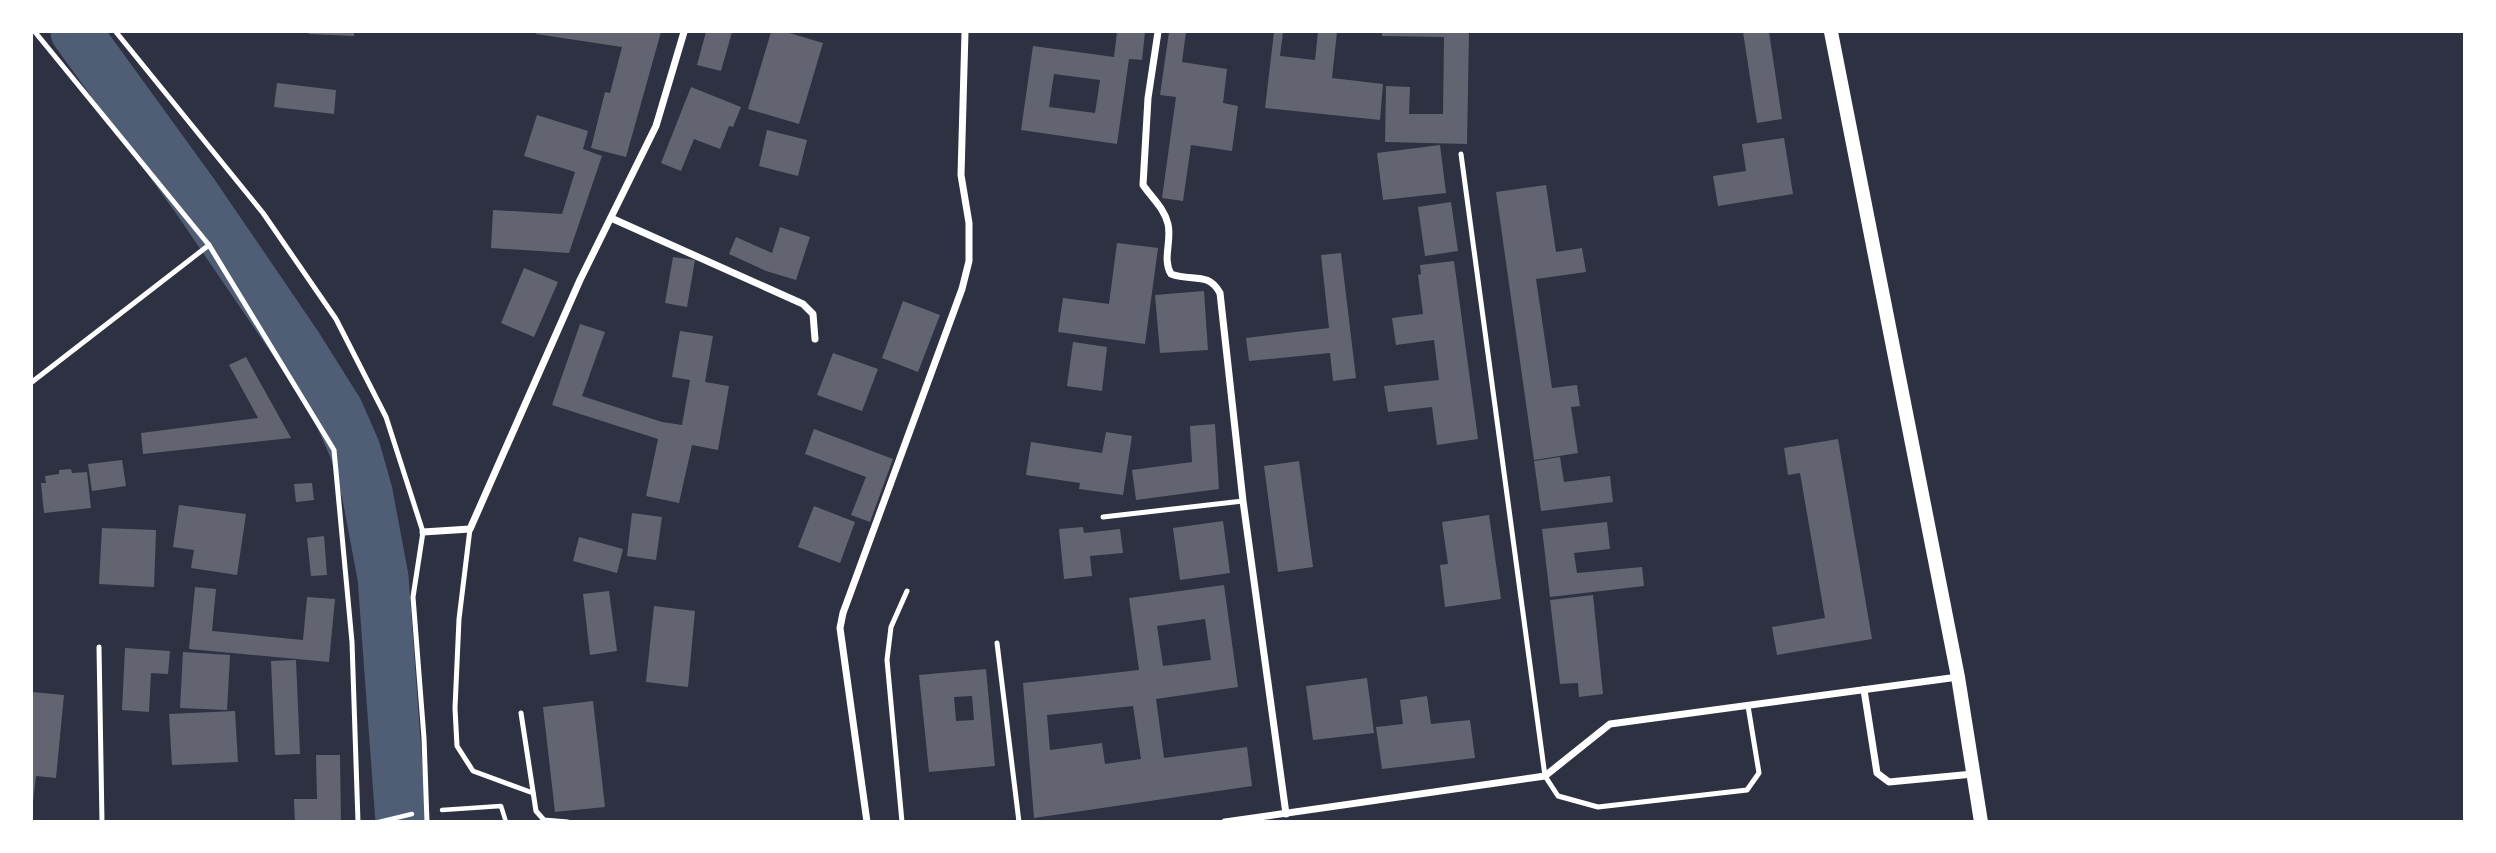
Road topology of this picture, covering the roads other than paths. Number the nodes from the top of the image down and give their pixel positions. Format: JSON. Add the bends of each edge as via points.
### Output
{"nodes":[{"id":1,"x":36,"y":32,"type":"edge"},
{"id":2,"x":116,"y":32,"type":"edge"},
{"id":3,"x":684,"y":32,"type":"edge"},
{"id":4,"x":965,"y":32,"type":"edge"},
{"id":5,"x":1158,"y":32,"type":"edge"},
{"id":6,"x":1831,"y":32,"type":"edge"},
{"id":7,"x":1461,"y":154,"type":"dead end"},
{"id":8,"x":611,"y":218,"type":"junction"},
{"id":9,"x":209,"y":245,"type":"junction"},
{"id":10,"x":815,"y":339,"type":"dead end"},
{"id":11,"x":32,"y":382,"type":"edge"},
{"id":12,"x":1244,"y":501,"type":"junction"},
{"id":13,"x":1103,"y":517,"type":"dead end"},
{"id":14,"x":470,"y":529,"type":"junction"},
{"id":15,"x":423,"y":532,"type":"junction"},
{"id":16,"x":907,"y":591,"type":"dead end"},
{"id":17,"x":997,"y":643,"type":"dead end"},
{"id":18,"x":99,"y":647,"type":"dead end"},
{"id":19,"x":1958,"y":677,"type":"junction"},
{"id":20,"x":1864,"y":690,"type":"junction"},
{"id":21,"x":1748,"y":706,"type":"junction"},
{"id":22,"x":521,"y":713,"type":"dead end"},
{"id":23,"x":1973,"y":774,"type":"junction"},
{"id":24,"x":1545,"y":776,"type":"junction"},
{"id":25,"x":533,"y":793,"type":"junction"},
{"id":26,"x":1286,"y":814,"type":"junction"},
{"id":27,"x":102,"y":821,"type":"edge"},
{"id":28,"x":358,"y":821,"type":"edge"},
{"id":29,"x":427,"y":821,"type":"edge"},
{"id":30,"x":568,"y":821,"type":"edge"},
{"id":31,"x":867,"y":821,"type":"edge"},
{"id":32,"x":902,"y":821,"type":"edge"},
{"id":33,"x":1019,"y":821,"type":"edge"},
{"id":34,"x":1225,"y":821,"type":"edge"},
{"id":35,"x":1981,"y":821,"type":"edge"}],
"edges":[{"from":1,"to":9,"type":"lane"},
{"from":2,"to":15,"type":"lane","via":[[263,213],[336,319],[386,417]]},
{"from":3,"to":8,"type":"street","via":[[656,126]]},
{"from":4,"to":31,"type":"street","via":[[961,175],[969,223],[969,261],[841,628]]},
{"from":5,"to":12,"type":"street","via":[[1148,98],[1143,185],[1163,209],[1169,226],[1167,267],[1171,275],[1209,279],[1220,293]]},
{"from":6,"to":19,"type":"main road"},
{"from":7,"to":24,"type":"lane"},
{"from":8,"to":10,"type":"street","via":[[803,303],[813,314]]},
{"from":8,"to":14,"type":"street"},
{"from":9,"to":11,"type":"lane"},
{"from":9,"to":28,"type":"lane","via":[[334,450],[352,642]]},
{"from":12,"to":13,"type":"lane"},
{"from":12,"to":26,"type":"street"},
{"from":14,"to":15,"type":"street"},
{"from":14,"to":25,"type":"lane","via":[[459,619],[457,746],[472,771]]},
{"from":15,"to":29,"type":"lane","via":[[413,597]]},
{"from":16,"to":32,"type":"lane","via":[[891,626],[887,660]]},
{"from":17,"to":33,"type":"lane"},
{"from":18,"to":27,"type":"lane"},
{"from":19,"to":20,"type":"street"},
{"from":19,"to":23,"type":"main road"},
{"from":20,"to":21,"type":"street"},
{"from":20,"to":23,"type":"street","via":[[1877,773],[1889,782]]},
{"from":21,"to":24,"type":"street","via":[[1610,724]]},
{"from":21,"to":24,"type":"lane","via":[[1759,772],[1747,790],[1598,807],[1558,796]]},
{"from":22,"to":25,"type":"lane"},
{"from":23,"to":35,"type":"main road"},
{"from":24,"to":26,"type":"street"},
{"from":25,"to":30,"type":"lane","via":[[536,811],[544,820]]},
{"from":26,"to":34,"type":"street"}]}
